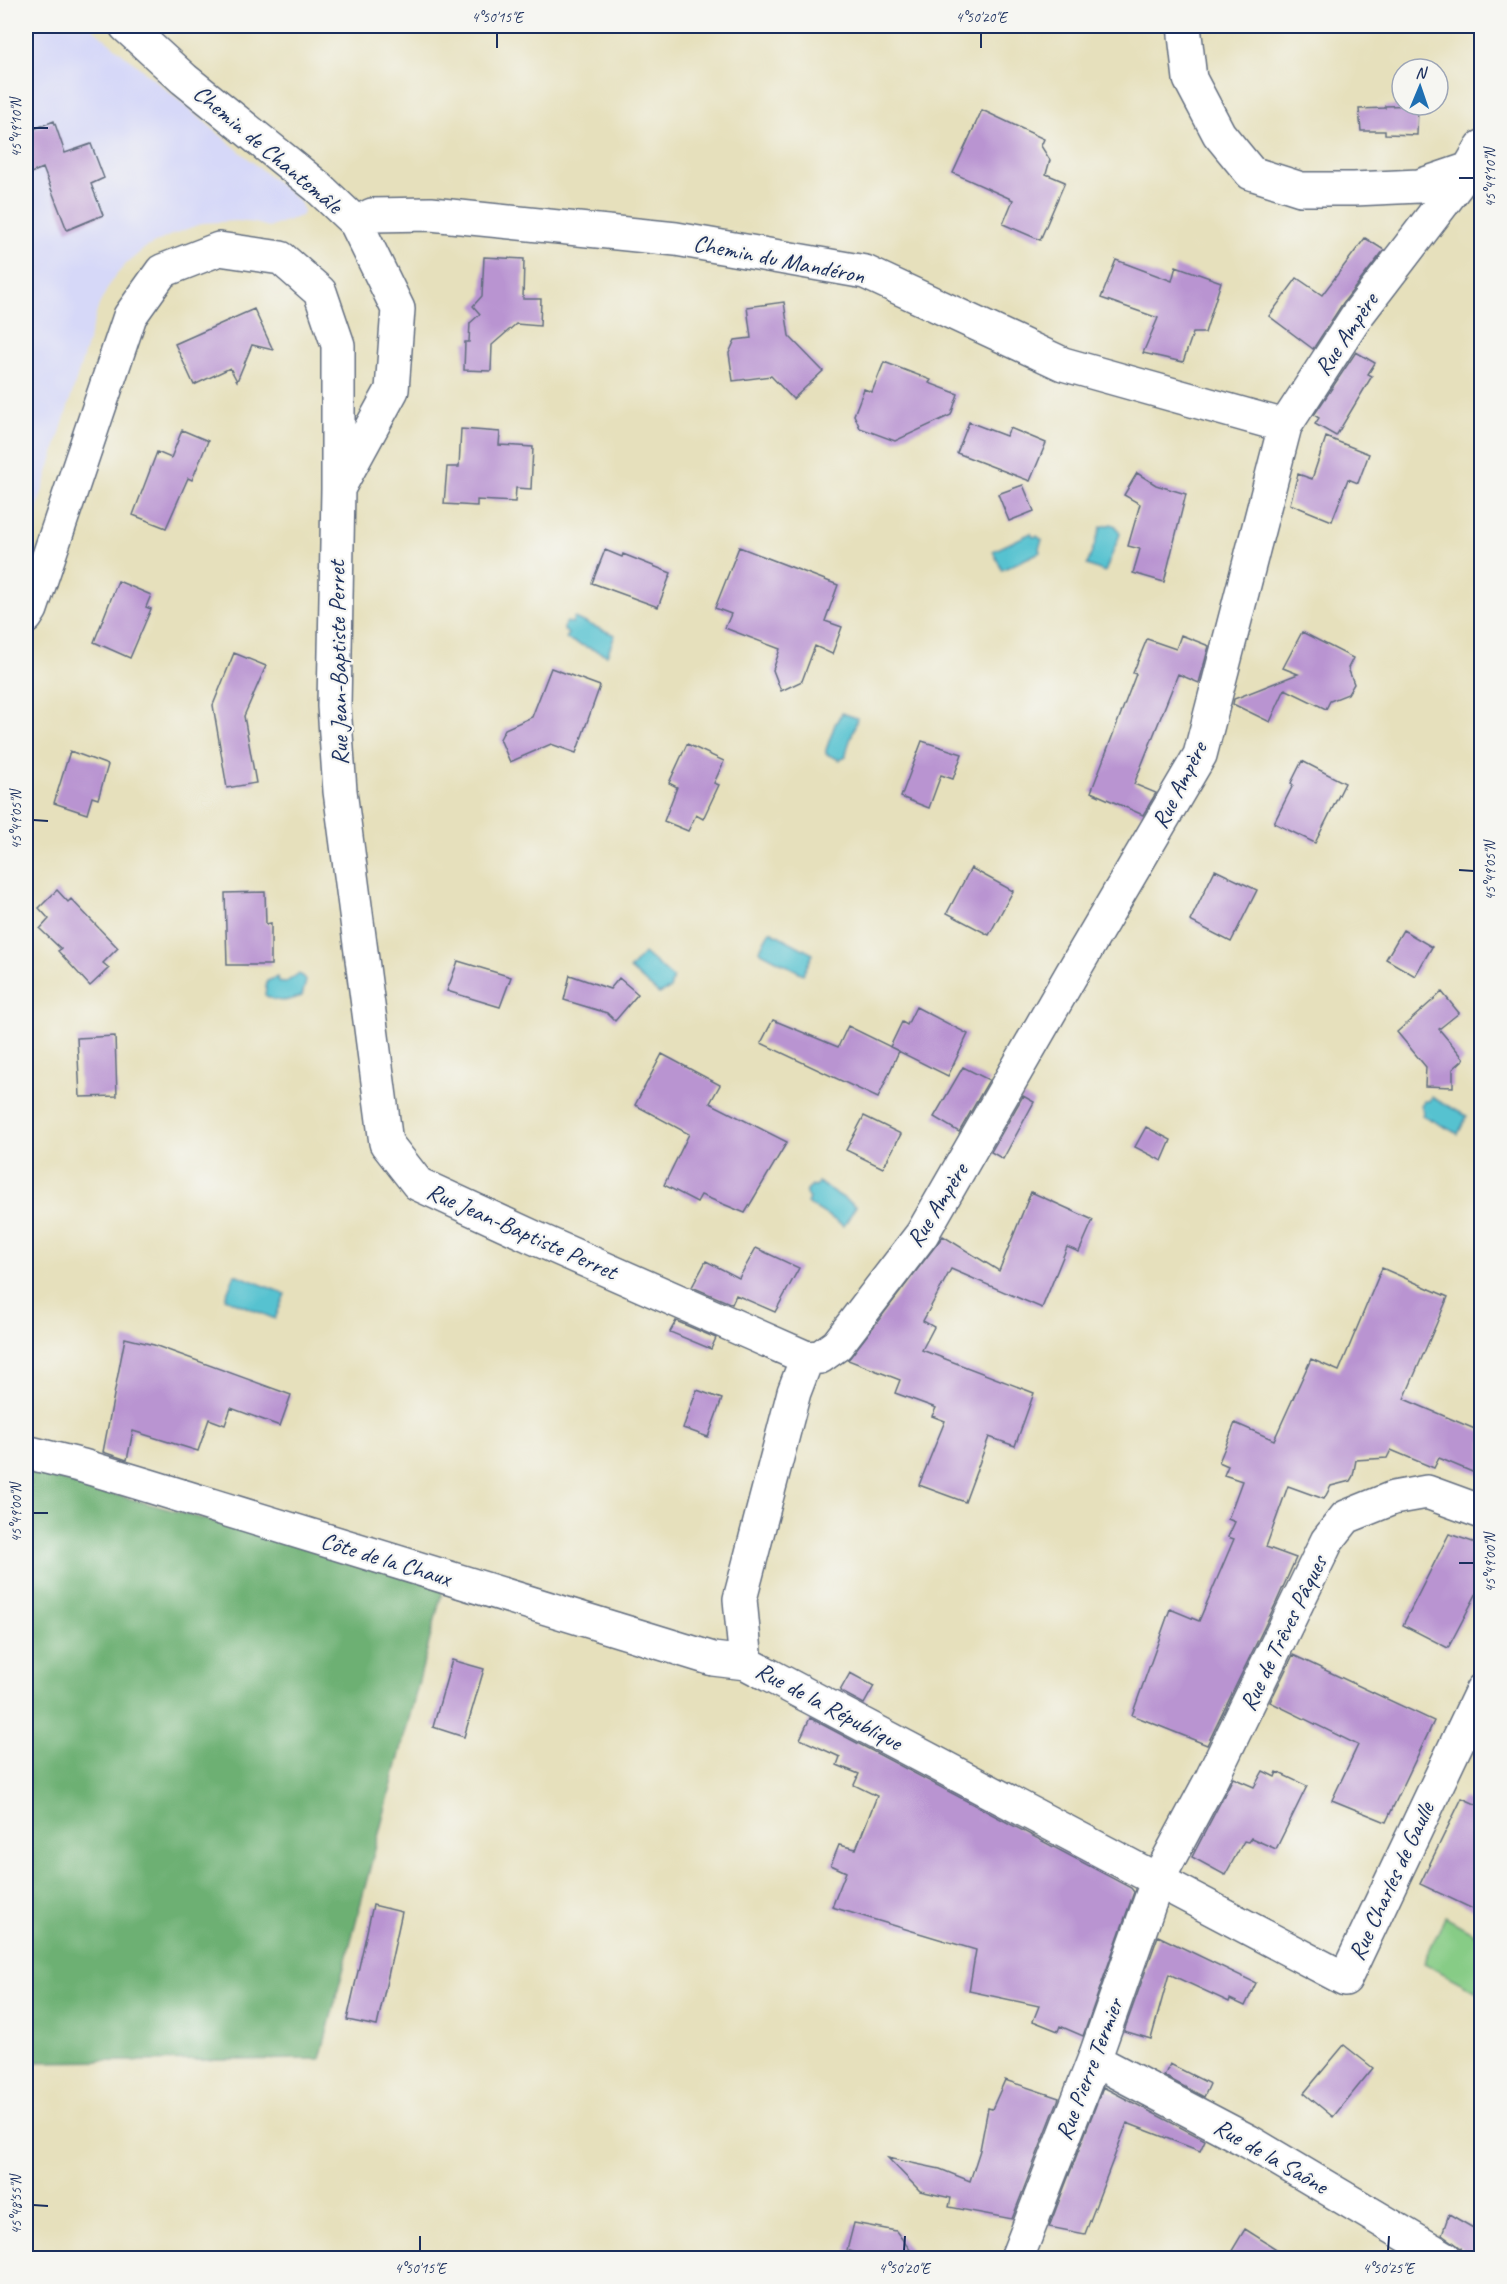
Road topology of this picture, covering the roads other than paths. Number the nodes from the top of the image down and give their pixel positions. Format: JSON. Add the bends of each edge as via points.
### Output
{"nodes":[{"id":1,"x":126,"y":26,"type":"edge"},
{"id":2,"x":1184,"y":26,"type":"edge"},
{"id":3,"x":1477,"y":165,"type":"edge"},
{"id":4,"x":356,"y":223,"type":"junction"},
{"id":5,"x":1285,"y":426,"type":"junction"},
{"id":6,"x":338,"y":489,"type":"junction"},
{"id":7,"x":26,"y":617,"type":"edge"},
{"id":8,"x":807,"y":1358,"type":"junction"},
{"id":9,"x":26,"y":1452,"type":"edge"},
{"id":10,"x":1482,"y":1512,"type":"edge"},
{"id":11,"x":746,"y":1663,"type":"junction"},
{"id":12,"x":1482,"y":1690,"type":"edge"},
{"id":13,"x":1158,"y":1879,"type":"junction"},
{"id":14,"x":1094,"y":2060,"type":"junction"},
{"id":15,"x":1017,"y":2259,"type":"edge"},
{"id":16,"x":1445,"y":2259,"type":"edge"}],
"edges":[{"from":1,"to":4,"type":"street","name":"Chemin de Chantemâle"},
{"from":2,"to":3,"type":"street","via":[[1190,79],[1219,134],[1251,173],[1300,189],[1354,189],[1419,186]]},
{"from":3,"to":5,"type":"street","name":"Rue Ampère","via":[[1358,314]]},
{"from":4,"to":5,"type":"street","name":"Chemin du Mandéron","via":[[372,215],[431,214],[676,239],[865,272],[1063,364]]},
{"from":4,"to":6,"type":"street","name":"Chemin de Chantemâle","via":[[398,309],[392,390]]},
{"from":5,"to":8,"type":"street","name":"Rue Ampère","via":[[1200,755],[922,1234],[837,1345],[820,1357]]},
{"from":6,"to":7,"type":"street","name":"Rue Jean-Baptiste Perret","via":[[338,345],[320,292],[281,258],[230,250],[219,249],[162,271],[130,316]]},
{"from":6,"to":8,"type":"street","name":"Rue Jean-Baptiste Perret","via":[[334,705],[340,791],[386,1143],[418,1184]]},
{"from":8,"to":11,"type":"street","name":"Rue de la République","via":[[794,1392],[740,1599]]},
{"from":9,"to":11,"type":"street","name":"Côte de la Chaux","via":[[83,1466],[713,1659]]},
{"from":10,"to":13,"type":"street","name":"Rue de Trêves Pâques","via":[[1427,1492],[1393,1498],[1346,1517],[1327,1541],[1212,1778]]},
{"from":11,"to":13,"type":"street","name":"Rue de la République"},
{"from":12,"to":13,"type":"street","name":"Rue Charles de Gaulle","via":[[1345,1979]]},
{"from":13,"to":14,"type":"street","name":"Rue Pierre Termier"},
{"from":14,"to":15,"type":"street","name":"Rue Pierre Termier"},
{"from":14,"to":16,"type":"street","name":"Rue de la Saône","via":[[1248,2141]]}]}
